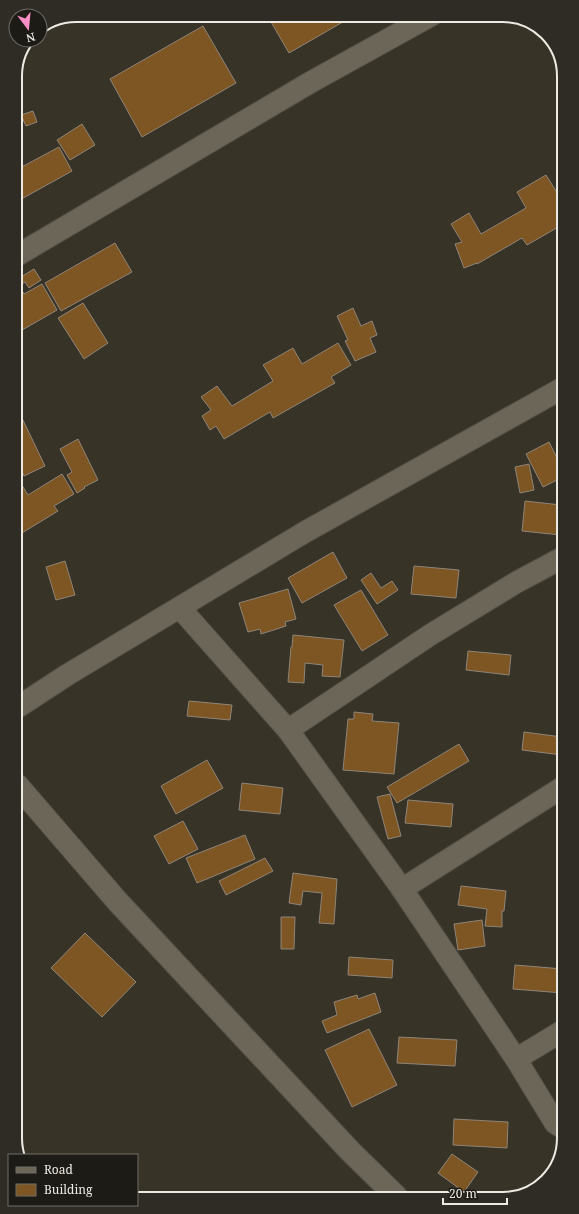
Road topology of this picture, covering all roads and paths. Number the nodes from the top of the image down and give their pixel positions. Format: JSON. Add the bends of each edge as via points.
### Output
{"nodes":[{"id":1,"x":419,"y":22,"type":"edge"},
{"id":2,"x":22,"y":252,"type":"edge"},
{"id":3,"x":557,"y":391,"type":"edge"},
{"id":4,"x":557,"y":561,"type":"edge"},
{"id":5,"x":180,"y":608,"type":"junction"},
{"id":6,"x":22,"y":704,"type":"edge"},
{"id":7,"x":288,"y":730,"type":"junction"},
{"id":8,"x":557,"y":790,"type":"edge"},
{"id":9,"x":22,"y":791,"type":"edge"},
{"id":10,"x":402,"y":889,"type":"junction"},
{"id":11,"x":557,"y":1034,"type":"edge"},
{"id":12,"x":516,"y":1059,"type":"junction"},
{"id":13,"x":557,"y":1124,"type":"edge"},
{"id":14,"x":392,"y":1192,"type":"edge"}],
"edges":[{"from":1,"to":2,"type":"street","via":[[311,82]]},
{"from":3,"to":5,"type":"street","via":[[306,532]]},
{"from":4,"to":7,"type":"street","via":[[430,635]]},
{"from":5,"to":6,"type":"street"},
{"from":5,"to":7,"type":"street"},
{"from":7,"to":10,"type":"street"},
{"from":8,"to":10,"type":"street"},
{"from":9,"to":14,"type":"main road","via":[[118,902],[350,1151]]},
{"from":10,"to":12,"type":"street"},
{"from":11,"to":12,"type":"street"},
{"from":12,"to":13,"type":"street"}]}
